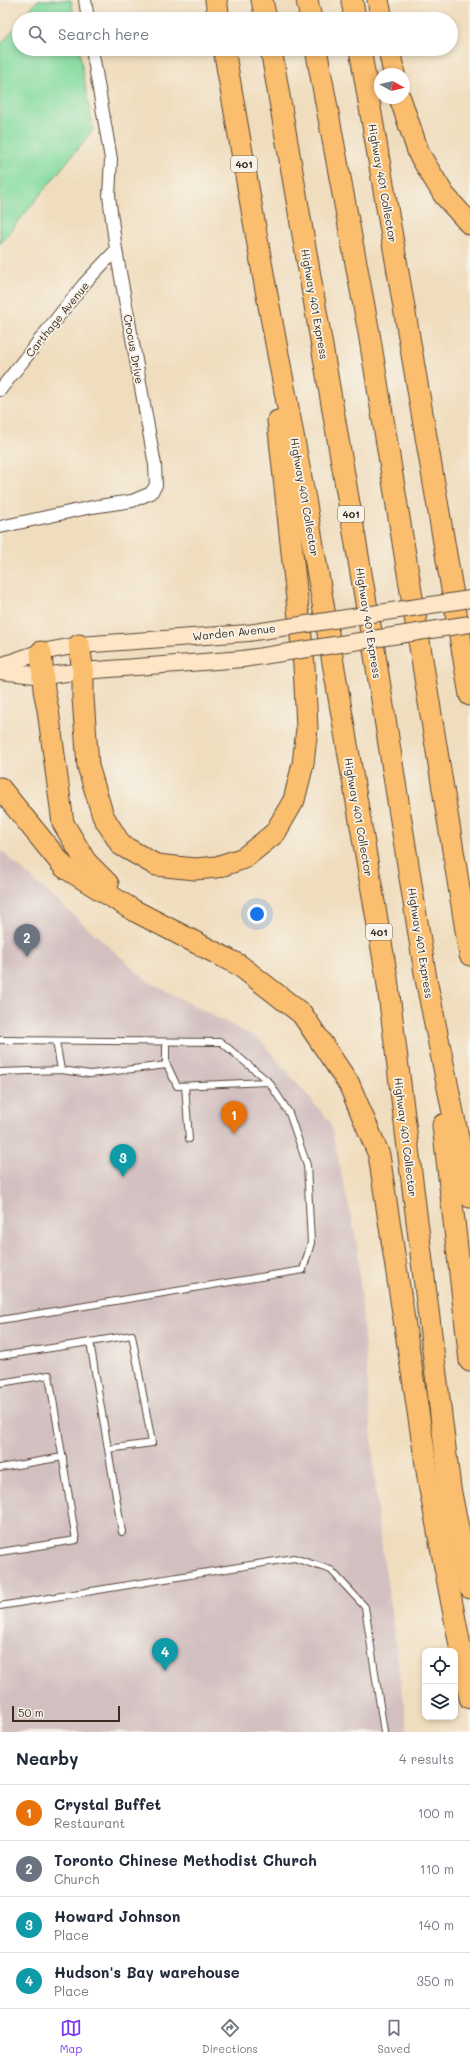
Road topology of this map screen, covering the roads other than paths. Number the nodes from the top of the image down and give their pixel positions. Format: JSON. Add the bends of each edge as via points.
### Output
{"nodes":[{"id":1,"x":85,"y":0,"type":"edge"},
{"id":2,"x":216,"y":0,"type":"edge"},
{"id":3,"x":262,"y":0,"type":"edge"},
{"id":4,"x":307,"y":0,"type":"edge"},
{"id":5,"x":352,"y":0,"type":"edge"},
{"id":6,"x":378,"y":0,"type":"edge"},
{"id":7,"x":87,"y":12,"type":"edge"},
{"id":8,"x":218,"y":12,"type":"edge"},
{"id":9,"x":265,"y":12,"type":"edge"},
{"id":10,"x":310,"y":12,"type":"edge"},
{"id":11,"x":354,"y":12,"type":"edge"},
{"id":12,"x":381,"y":12,"type":"edge"},
{"id":13,"x":93,"y":56,"type":"edge"},
{"id":14,"x":225,"y":56,"type":"edge"},
{"id":15,"x":272,"y":56,"type":"edge"},
{"id":16,"x":317,"y":56,"type":"edge"},
{"id":17,"x":361,"y":56,"type":"edge"},
{"id":18,"x":390,"y":56,"type":"edge"},
{"id":19,"x":393,"y":68,"type":"edge"},
{"id":20,"x":402,"y":104,"type":"edge"},
{"id":21,"x":470,"y":224,"type":"edge"},
{"id":22,"x":116,"y":250,"type":"junction"},
{"id":23,"x":264,"y":279,"type":"junction"},
{"id":24,"x":0,"y":390,"type":"edge"},
{"id":25,"x":0,"y":527,"type":"edge"},
{"id":26,"x":470,"y":598,"type":"edge"},
{"id":27,"x":470,"y":624,"type":"edge"},
{"id":28,"x":79,"y":645,"type":"junction"},
{"id":29,"x":41,"y":652,"type":"junction"},
{"id":30,"x":0,"y":666,"type":"edge"},
{"id":31,"x":0,"y":671,"type":"edge"},
{"id":32,"x":83,"y":671,"type":"junction"},
{"id":33,"x":44,"y":676,"type":"junction"},
{"id":34,"x":470,"y":695,"type":"edge"},
{"id":35,"x":0,"y":788,"type":"edge"},
{"id":36,"x":133,"y":910,"type":"junction"},
{"id":37,"x":470,"y":955,"type":"edge"},
{"id":38,"x":426,"y":979,"type":"junction"},
{"id":39,"x":0,"y":1040,"type":"edge"},
{"id":40,"x":56,"y":1040,"type":"junction"},
{"id":41,"x":166,"y":1042,"type":"junction"},
{"id":42,"x":166,"y":1065,"type":"junction"},
{"id":43,"x":60,"y":1070,"type":"junction"},
{"id":44,"x":0,"y":1072,"type":"edge"},
{"id":45,"x":269,"y":1082,"type":"junction"},
{"id":46,"x":185,"y":1086,"type":"junction"},
{"id":47,"x":189,"y":1139,"type":"dead end"},
{"id":48,"x":470,"y":1197,"type":"edge"},
{"id":49,"x":0,"y":1320,"type":"edge"},
{"id":50,"x":90,"y":1342,"type":"junction"},
{"id":51,"x":0,"y":1356,"type":"edge"},
{"id":52,"x":470,"y":1361,"type":"edge"},
{"id":53,"x":0,"y":1383,"type":"edge"},
{"id":54,"x":108,"y":1450,"type":"junction"},
{"id":55,"x":63,"y":1457,"type":"junction"},
{"id":56,"x":0,"y":1468,"type":"edge"},
{"id":57,"x":122,"y":1532,"type":"dead end"},
{"id":58,"x":0,"y":1552,"type":"edge"},
{"id":59,"x":470,"y":1588,"type":"edge"},
{"id":60,"x":0,"y":1606,"type":"edge"},
{"id":61,"x":470,"y":1698,"type":"edge"},
{"id":62,"x":384,"y":1732,"type":"edge"}],
"edges":[{"from":1,"to":7,"type":"street"},
{"from":2,"to":8,"type":"highway"},
{"from":3,"to":9,"type":"highway"},
{"from":4,"to":10,"type":"highway"},
{"from":5,"to":11,"type":"highway"},
{"from":6,"to":12,"type":"highway"},
{"from":13,"to":22,"type":"street","name":"Crocus Drive","via":[[111,160],[109,196]]},
{"from":14,"to":23,"type":"highway","name":"Highway 401 Collector","number":"401"},
{"from":15,"to":38,"type":"highway","name":"Highway 401 Express","number":"401","via":[[373,642]]},
{"from":16,"to":37,"type":"highway","via":[[369,333]]},
{"from":17,"to":34,"type":"highway","name":"Highway 401 Collector"},
{"from":18,"to":19,"type":"highway"},
{"from":20,"to":21,"type":"highway","via":[[419,154],[444,195]]},
{"from":22,"to":24,"type":"street","name":"Carthage Avenue","via":[[84,284]]},
{"from":22,"to":25,"type":"street","name":"Crocus Drive","via":[[155,465],[156,485],[151,493],[132,501]]},
{"from":23,"to":32,"type":"highway","via":[[304,665],[307,728],[303,764],[294,800],[275,833],[244,858],[216,867],[156,865],[121,845],[103,816],[88,766]]},
{"from":23,"to":59,"type":"highway","name":"Highway 401 Collector","number":"401","via":[[306,499],[387,978],[450,1488]]},
{"from":26,"to":28,"type":"main road","name":"Warden Avenue","bridge":true,"via":[[248,633]]},
{"from":27,"to":32,"type":"main road","bridge":true,"via":[[243,659]]},
{"from":28,"to":29,"type":"main road","name":"Warden Avenue"},
{"from":28,"to":32,"type":"highway"},
{"from":29,"to":30,"type":"main road","name":"Warden Avenue"},
{"from":29,"to":33,"type":"highway"},
{"from":31,"to":33,"type":"main road"},
{"from":32,"to":33,"type":"main road"},
{"from":33,"to":36,"type":"highway","via":[[63,823],[86,862]]},
{"from":35,"to":36,"type":"highway","via":[[64,867]]},
{"from":36,"to":61,"type":"highway","via":[[239,965],[302,1014],[349,1084],[379,1155],[429,1484]]},
{"from":38,"to":48,"type":"highway","name":"Highway 401 Express","number":"401"},
{"from":38,"to":52,"type":"highway"},
{"from":39,"to":40,"type":"lane"},
{"from":40,"to":41,"type":"lane"},
{"from":40,"to":43,"type":"lane"},
{"from":41,"to":42,"type":"lane"},
{"from":41,"to":45,"type":"lane","via":[[221,1042]]},
{"from":42,"to":43,"type":"lane","via":[[90,1074]]},
{"from":42,"to":46,"type":"lane","via":[[177,1086]]},
{"from":43,"to":44,"type":"lane"},
{"from":45,"to":46,"type":"lane"},
{"from":45,"to":49,"type":"lane","via":[[289,1113],[306,1165],[312,1243],[303,1270]]},
{"from":46,"to":47,"type":"lane"},
{"from":50,"to":51,"type":"lane"},
{"from":50,"to":54,"type":"lane"},
{"from":50,"to":54,"type":"lane","via":[[132,1335],[152,1443]]},
{"from":53,"to":55,"type":"lane","via":[[49,1374]]},
{"from":54,"to":57,"type":"lane"},
{"from":55,"to":56,"type":"lane"},
{"from":55,"to":58,"type":"lane","via":[[76,1540]]},
{"from":60,"to":62,"type":"lane","via":[[294,1558],[331,1570],[365,1607]]}]}
